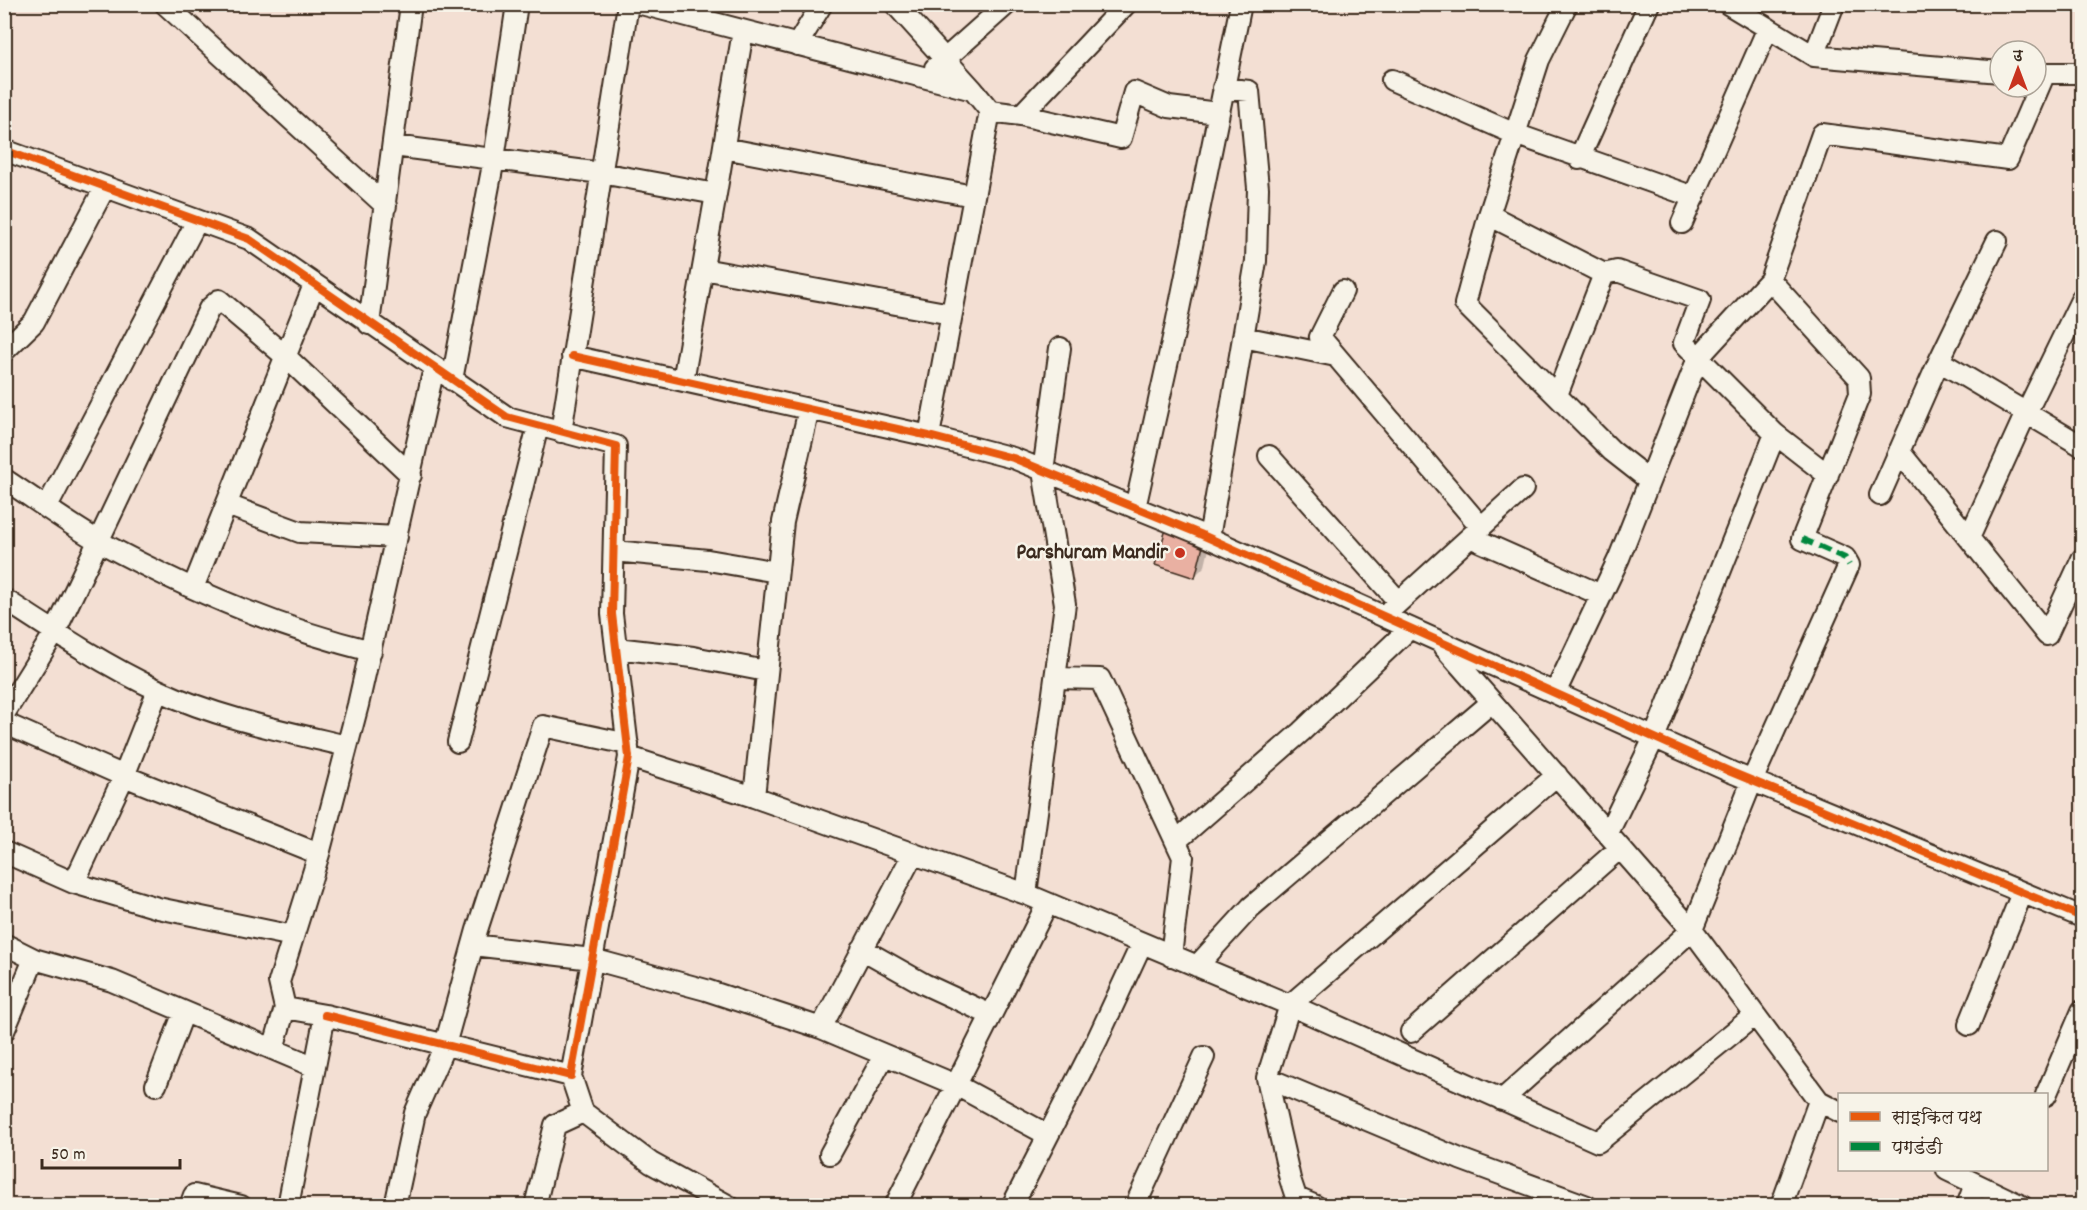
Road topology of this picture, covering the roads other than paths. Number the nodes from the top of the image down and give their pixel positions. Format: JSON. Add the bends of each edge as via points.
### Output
{"nodes":[{"id":1,"x":165,"y":4,"type":"edge"},
{"id":2,"x":411,"y":4,"type":"edge"},
{"id":3,"x":517,"y":4,"type":"edge"},
{"id":4,"x":628,"y":4,"type":"edge"},
{"id":5,"x":641,"y":4,"type":"edge"},
{"id":6,"x":822,"y":4,"type":"edge"},
{"id":7,"x":895,"y":4,"type":"edge"},
{"id":8,"x":1007,"y":4,"type":"edge"},
{"id":9,"x":1126,"y":4,"type":"edge"},
{"id":10,"x":1241,"y":4,"type":"edge"},
{"id":11,"x":1567,"y":4,"type":"edge"},
{"id":12,"x":1649,"y":4,"type":"edge"},
{"id":13,"x":1728,"y":4,"type":"edge"},
{"id":14,"x":1834,"y":4,"type":"edge"},
{"id":15,"x":1768,"y":28,"type":"junction"},
{"id":16,"x":743,"y":31,"type":"junction"},
{"id":17,"x":797,"y":45,"type":"junction"},
{"id":18,"x":1814,"y":57,"type":"junction"},
{"id":19,"x":945,"y":60,"type":"junction"},
{"id":20,"x":1988,"y":71,"type":"edge"},
{"id":21,"x":2048,"y":73,"type":"edge"},
{"id":22,"x":2082,"y":73,"type":"edge"},
{"id":23,"x":922,"y":77,"type":"junction"},
{"id":24,"x":1392,"y":80,"type":"dead end"},
{"id":25,"x":1223,"y":88,"type":"junction"},
{"id":26,"x":973,"y":90,"type":"junction"},
{"id":27,"x":2031,"y":99,"type":"edge"},
{"id":28,"x":990,"y":111,"type":"junction"},
{"id":29,"x":1218,"y":113,"type":"junction"},
{"id":30,"x":1020,"y":115,"type":"junction"},
{"id":31,"x":1515,"y":134,"type":"junction"},
{"id":32,"x":394,"y":146,"type":"junction"},
{"id":33,"x":724,"y":148,"type":"junction"},
{"id":34,"x":4,"y":150,"type":"edge"},
{"id":35,"x":494,"y":159,"type":"junction"},
{"id":36,"x":1579,"y":159,"type":"junction"},
{"id":37,"x":601,"y":173,"type":"junction"},
{"id":38,"x":105,"y":187,"type":"junction"},
{"id":39,"x":716,"y":194,"type":"junction"},
{"id":40,"x":973,"y":196,"type":"junction"},
{"id":41,"x":1694,"y":197,"type":"junction"},
{"id":42,"x":386,"y":206,"type":"junction"},
{"id":43,"x":1489,"y":215,"type":"junction"},
{"id":44,"x":197,"y":221,"type":"junction"},
{"id":45,"x":1682,"y":223,"type":"dead end"},
{"id":46,"x":1997,"y":241,"type":"dead end"},
{"id":47,"x":703,"y":269,"type":"junction"},
{"id":48,"x":1604,"y":274,"type":"junction"},
{"id":49,"x":1770,"y":280,"type":"junction"},
{"id":50,"x":314,"y":285,"type":"junction"},
{"id":51,"x":1342,"y":291,"type":"dead end"},
{"id":52,"x":2082,"y":298,"type":"edge"},
{"id":53,"x":951,"y":315,"type":"junction"},
{"id":54,"x":369,"y":324,"type":"junction"},
{"id":55,"x":1243,"y":337,"type":"junction"},
{"id":56,"x":1060,"y":348,"type":"dead end"},
{"id":57,"x":4,"y":351,"type":"edge"},
{"id":58,"x":284,"y":356,"type":"junction"},
{"id":59,"x":572,"y":356,"type":"junction"},
{"id":60,"x":1336,"y":356,"type":"junction"},
{"id":61,"x":1698,"y":358,"type":"junction"},
{"id":62,"x":1939,"y":361,"type":"junction"},
{"id":63,"x":434,"y":368,"type":"junction"},
{"id":64,"x":452,"y":380,"type":"junction"},
{"id":65,"x":683,"y":381,"type":"junction"},
{"id":66,"x":1557,"y":396,"type":"junction"},
{"id":67,"x":809,"y":409,"type":"junction"},
{"id":68,"x":2026,"y":413,"type":"junction"},
{"id":69,"x":538,"y":426,"type":"junction"},
{"id":70,"x":561,"y":432,"type":"junction"},
{"id":71,"x":1775,"y":434,"type":"junction"},
{"id":72,"x":929,"y":436,"type":"junction"},
{"id":73,"x":2082,"y":446,"type":"edge"},
{"id":74,"x":1899,"y":452,"type":"junction"},
{"id":75,"x":1269,"y":456,"type":"dead end"},
{"id":76,"x":1043,"y":471,"type":"junction"},
{"id":77,"x":411,"y":475,"type":"junction"},
{"id":78,"x":1828,"y":475,"type":"junction"},
{"id":79,"x":4,"y":479,"type":"edge"},
{"id":80,"x":1649,"y":480,"type":"junction"},
{"id":81,"x":1522,"y":489,"type":"dead end"},
{"id":82,"x":1880,"y":495,"type":"dead end"},
{"id":83,"x":227,"y":505,"type":"junction"},
{"id":84,"x":47,"y":507,"type":"junction"},
{"id":85,"x":1134,"y":508,"type":"junction"},
{"id":86,"x":1476,"y":532,"type":"junction"},
{"id":87,"x":397,"y":537,"type":"junction"},
{"id":88,"x":1209,"y":538,"type":"junction"},
{"id":89,"x":1969,"y":538,"type":"junction"},
{"id":90,"x":99,"y":541,"type":"junction"},
{"id":91,"x":614,"y":551,"type":"junction"},
{"id":92,"x":2082,"y":559,"type":"edge"},
{"id":93,"x":777,"y":572,"type":"junction"},
{"id":94,"x":193,"y":588,"type":"junction"},
{"id":95,"x":1601,"y":595,"type":"junction"},
{"id":96,"x":4,"y":599,"type":"edge"},
{"id":97,"x":1399,"y":602,"type":"junction"},
{"id":98,"x":1383,"y":616,"type":"junction"},
{"id":99,"x":1410,"y":628,"type":"junction"},
{"id":100,"x":55,"y":632,"type":"junction"},
{"id":101,"x":1439,"y":641,"type":"junction"},
{"id":102,"x":616,"y":648,"type":"junction"},
{"id":103,"x":371,"y":651,"type":"junction"},
{"id":104,"x":766,"y":671,"type":"junction"},
{"id":105,"x":1056,"y":678,"type":"junction"},
{"id":106,"x":158,"y":690,"type":"junction"},
{"id":107,"x":1555,"y":693,"type":"junction"},
{"id":108,"x":1492,"y":702,"type":"junction"},
{"id":109,"x":4,"y":714,"type":"edge"},
{"id":110,"x":4,"y":723,"type":"edge"},
{"id":111,"x":1654,"y":738,"type":"junction"},
{"id":112,"x":458,"y":741,"type":"dead end"},
{"id":113,"x":347,"y":746,"type":"junction"},
{"id":114,"x":629,"y":751,"type":"junction"},
{"id":115,"x":1557,"y":775,"type":"junction"},
{"id":116,"x":124,"y":776,"type":"junction"},
{"id":117,"x":1752,"y":781,"type":"junction"},
{"id":118,"x":754,"y":796,"type":"junction"},
{"id":119,"x":1614,"y":840,"type":"junction"},
{"id":120,"x":1176,"y":842,"type":"junction"},
{"id":121,"x":4,"y":852,"type":"edge"},
{"id":122,"x":319,"y":854,"type":"junction"},
{"id":123,"x":913,"y":854,"type":"junction"},
{"id":124,"x":74,"y":883,"type":"junction"},
{"id":125,"x":2022,"y":892,"type":"junction"},
{"id":126,"x":1026,"y":894,"type":"junction"},
{"id":127,"x":1047,"y":904,"type":"junction"},
{"id":128,"x":2082,"y":917,"type":"edge"},
{"id":129,"x":1692,"y":930,"type":"junction"},
{"id":130,"x":293,"y":936,"type":"junction"},
{"id":131,"x":1142,"y":943,"type":"junction"},
{"id":132,"x":4,"y":944,"type":"edge"},
{"id":133,"x":473,"y":945,"type":"junction"},
{"id":134,"x":862,"y":949,"type":"junction"},
{"id":135,"x":1171,"y":956,"type":"junction"},
{"id":136,"x":34,"y":959,"type":"junction"},
{"id":137,"x":592,"y":960,"type":"junction"},
{"id":138,"x":1197,"y":966,"type":"junction"},
{"id":139,"x":1290,"y":1005,"type":"junction"},
{"id":140,"x":285,"y":1008,"type":"junction"},
{"id":141,"x":2082,"y":1011,"type":"edge"},
{"id":142,"x":184,"y":1012,"type":"junction"},
{"id":143,"x":325,"y":1015,"type":"junction"},
{"id":144,"x":991,"y":1015,"type":"junction"},
{"id":145,"x":1755,"y":1015,"type":"junction"},
{"id":146,"x":1970,"y":1025,"type":"dead end"},
{"id":147,"x":821,"y":1028,"type":"junction"},
{"id":148,"x":4,"y":1031,"type":"edge"},
{"id":149,"x":1411,"y":1032,"type":"dead end"},
{"id":150,"x":445,"y":1045,"type":"junction"},
{"id":151,"x":273,"y":1049,"type":"junction"},
{"id":152,"x":884,"y":1056,"type":"junction"},
{"id":153,"x":1204,"y":1057,"type":"dead end"},
{"id":154,"x":315,"y":1067,"type":"junction"},
{"id":155,"x":571,"y":1076,"type":"junction"},
{"id":156,"x":1267,"y":1078,"type":"junction"},
{"id":157,"x":156,"y":1085,"type":"dead end"},
{"id":158,"x":956,"y":1085,"type":"junction"},
{"id":159,"x":2047,"y":1093,"type":"edge"},
{"id":160,"x":1502,"y":1100,"type":"junction"},
{"id":161,"x":1819,"y":1101,"type":"junction"},
{"id":162,"x":1838,"y":1111,"type":"edge"},
{"id":163,"x":583,"y":1112,"type":"junction"},
{"id":164,"x":1048,"y":1135,"type":"junction"},
{"id":165,"x":830,"y":1154,"type":"dead end"},
{"id":166,"x":1949,"y":1171,"type":"edge"},
{"id":167,"x":1975,"y":1184,"type":"junction"},
{"id":168,"x":1298,"y":1202,"type":"edge"},
{"id":169,"x":190,"y":1206,"type":"edge"},
{"id":170,"x":241,"y":1206,"type":"edge"},
{"id":171,"x":288,"y":1206,"type":"edge"},
{"id":172,"x":395,"y":1206,"type":"edge"},
{"id":173,"x":535,"y":1206,"type":"edge"},
{"id":174,"x":729,"y":1206,"type":"edge"},
{"id":175,"x":895,"y":1206,"type":"edge"},
{"id":176,"x":1012,"y":1206,"type":"edge"},
{"id":177,"x":1135,"y":1206,"type":"edge"},
{"id":178,"x":1316,"y":1206,"type":"edge"},
{"id":179,"x":1587,"y":1206,"type":"edge"},
{"id":180,"x":1781,"y":1206,"type":"edge"},
{"id":181,"x":1966,"y":1206,"type":"edge"},
{"id":182,"x":2022,"y":1206,"type":"edge"}],
"edges":[{"from":1,"to":42,"type":"street"},
{"from":2,"to":32,"type":"street"},
{"from":3,"to":35,"type":"street"},
{"from":4,"to":37,"type":"street"},
{"from":5,"to":16,"type":"street"},
{"from":6,"to":17,"type":"street"},
{"from":7,"to":19,"type":"street"},
{"from":8,"to":19,"type":"street"},
{"from":9,"to":30,"type":"street"},
{"from":10,"to":25,"type":"street"},
{"from":11,"to":31,"type":"street","via":[[1539,60]]},
{"from":12,"to":36,"type":"street"},
{"from":13,"to":15,"type":"street"},
{"from":14,"to":18,"type":"street"},
{"from":15,"to":18,"type":"street"},
{"from":15,"to":41,"type":"street"},
{"from":16,"to":17,"type":"street"},
{"from":16,"to":33,"type":"street"},
{"from":17,"to":23,"type":"street"},
{"from":18,"to":20,"type":"street"},
{"from":19,"to":23,"type":"street"},
{"from":19,"to":26,"type":"street"},
{"from":21,"to":22,"type":"street"},
{"from":23,"to":26,"type":"street"},
{"from":24,"to":31,"type":"street"},
{"from":25,"to":29,"type":"street"},
{"from":25,"to":55,"type":"street","via":[[1248,91],[1258,188],[1256,261]]},
{"from":26,"to":28,"type":"street"},
{"from":27,"to":49,"type":"street","via":[[2008,159],[1822,134]]},
{"from":28,"to":30,"type":"street"},
{"from":28,"to":40,"type":"street"},
{"from":29,"to":30,"type":"street","via":[[1169,107],[1134,92],[1121,138]]},
{"from":29,"to":85,"type":"street"},
{"from":31,"to":36,"type":"street"},
{"from":31,"to":43,"type":"street"},
{"from":32,"to":35,"type":"street"},
{"from":32,"to":42,"type":"street"},
{"from":33,"to":39,"type":"street"},
{"from":33,"to":40,"type":"street"},
{"from":34,"to":38,"type":"street"},
{"from":35,"to":37,"type":"street"},
{"from":35,"to":64,"type":"street"},
{"from":36,"to":41,"type":"street"},
{"from":37,"to":39,"type":"street"},
{"from":37,"to":59,"type":"street"},
{"from":38,"to":44,"type":"street"},
{"from":38,"to":57,"type":"street","via":[[34,322]]},
{"from":39,"to":47,"type":"street"},
{"from":40,"to":53,"type":"street"},
{"from":41,"to":45,"type":"street"},
{"from":42,"to":54,"type":"street"},
{"from":43,"to":48,"type":"street"},
{"from":43,"to":66,"type":"street","via":[[1465,304]]},
{"from":44,"to":50,"type":"street","via":[[249,239]]},
{"from":44,"to":84,"type":"street"},
{"from":46,"to":62,"type":"street"},
{"from":47,"to":53,"type":"street"},
{"from":47,"to":65,"type":"street"},
{"from":48,"to":61,"type":"street","via":[[1617,271],[1700,300],[1684,343]]},
{"from":48,"to":66,"type":"street"},
{"from":49,"to":61,"type":"street"},
{"from":49,"to":78,"type":"street","via":[[1859,378],[1860,394]]},
{"from":50,"to":54,"type":"street"},
{"from":50,"to":58,"type":"street"},
{"from":51,"to":60,"type":"street","via":[[1320,337]]},
{"from":52,"to":68,"type":"street"},
{"from":53,"to":72,"type":"street"},
{"from":54,"to":63,"type":"street"},
{"from":55,"to":60,"type":"street"},
{"from":55,"to":88,"type":"street"},
{"from":56,"to":76,"type":"street"},
{"from":58,"to":77,"type":"street"},
{"from":58,"to":83,"type":"street"},
{"from":58,"to":90,"type":"street","via":[[219,300],[209,309]]},
{"from":59,"to":65,"type":"street"},
{"from":59,"to":70,"type":"street"},
{"from":60,"to":86,"type":"street"},
{"from":61,"to":71,"type":"street"},
{"from":61,"to":80,"type":"street"},
{"from":62,"to":68,"type":"street"},
{"from":62,"to":74,"type":"street"},
{"from":63,"to":64,"type":"street"},
{"from":63,"to":77,"type":"street"},
{"from":64,"to":69,"type":"street","via":[[507,417]]},
{"from":65,"to":67,"type":"street"},
{"from":66,"to":80,"type":"street","via":[[1612,451]]},
{"from":67,"to":72,"type":"street"},
{"from":67,"to":93,"type":"street","via":[[783,522]]},
{"from":68,"to":73,"type":"street"},
{"from":68,"to":89,"type":"street"},
{"from":69,"to":70,"type":"street"},
{"from":69,"to":112,"type":"street"},
{"from":70,"to":91,"type":"street","via":[[616,446]]},
{"from":71,"to":78,"type":"street"},
{"from":71,"to":111,"type":"street"},
{"from":72,"to":76,"type":"street","via":[[1012,458]]},
{"from":74,"to":82,"type":"street"},
{"from":74,"to":89,"type":"street"},
{"from":75,"to":97,"type":"street"},
{"from":76,"to":85,"type":"street"},
{"from":76,"to":105,"type":"street","via":[[1065,604]]},
{"from":77,"to":87,"type":"street"},
{"from":78,"to":117,"type":"street","via":[[1802,538],[1845,558],[1849,565]]},
{"from":79,"to":84,"type":"street"},
{"from":80,"to":95,"type":"street"},
{"from":81,"to":86,"type":"street"},
{"from":83,"to":87,"type":"street","via":[[300,532]]},
{"from":83,"to":94,"type":"street"},
{"from":84,"to":90,"type":"street"},
{"from":85,"to":88,"type":"street"},
{"from":86,"to":95,"type":"street"},
{"from":86,"to":97,"type":"street"},
{"from":87,"to":103,"type":"street"},
{"from":88,"to":98,"type":"street"},
{"from":89,"to":92,"type":"street","via":[[2047,635]]},
{"from":90,"to":94,"type":"street"},
{"from":90,"to":100,"type":"street"},
{"from":91,"to":93,"type":"street","via":[[708,560]]},
{"from":91,"to":102,"type":"street","via":[[612,614]]},
{"from":93,"to":104,"type":"street"},
{"from":94,"to":103,"type":"street","via":[[310,636]]},
{"from":95,"to":107,"type":"street"},
{"from":96,"to":100,"type":"street"},
{"from":97,"to":98,"type":"street"},
{"from":98,"to":99,"type":"street"},
{"from":99,"to":101,"type":"street"},
{"from":99,"to":120,"type":"street","via":[[1301,732]]},
{"from":100,"to":106,"type":"street"},
{"from":100,"to":109,"type":"street"},
{"from":101,"to":107,"type":"street"},
{"from":101,"to":108,"type":"street"},
{"from":102,"to":104,"type":"street"},
{"from":102,"to":114,"type":"street"},
{"from":103,"to":113,"type":"street"},
{"from":104,"to":118,"type":"street"},
{"from":105,"to":120,"type":"street","via":[[1100,680]]},
{"from":105,"to":126,"type":"street"},
{"from":106,"to":113,"type":"street","via":[[231,718]]},
{"from":106,"to":116,"type":"street"},
{"from":107,"to":111,"type":"street"},
{"from":108,"to":115,"type":"street"},
{"from":108,"to":138,"type":"street","via":[[1251,907]]},
{"from":110,"to":116,"type":"street"},
{"from":111,"to":117,"type":"street"},
{"from":111,"to":119,"type":"street"},
{"from":113,"to":122,"type":"street"},
{"from":114,"to":118,"type":"street"},
{"from":114,"to":133,"type":"street","via":[[543,726]]},
{"from":114,"to":137,"type":"street"},
{"from":115,"to":119,"type":"street"},
{"from":115,"to":139,"type":"street"},
{"from":116,"to":122,"type":"street"},
{"from":116,"to":124,"type":"street"},
{"from":117,"to":125,"type":"street"},
{"from":117,"to":129,"type":"street"},
{"from":118,"to":123,"type":"street"},
{"from":119,"to":129,"type":"street"},
{"from":119,"to":149,"type":"street"},
{"from":120,"to":135,"type":"street","via":[[1183,857]]},
{"from":121,"to":124,"type":"street"},
{"from":122,"to":130,"type":"street"},
{"from":123,"to":126,"type":"street"},
{"from":123,"to":134,"type":"street"},
{"from":124,"to":130,"type":"street","via":[[158,908]]},
{"from":125,"to":128,"type":"street"},
{"from":125,"to":146,"type":"street"},
{"from":126,"to":127,"type":"street"},
{"from":127,"to":131,"type":"street"},
{"from":127,"to":144,"type":"street"},
{"from":129,"to":145,"type":"street"},
{"from":129,"to":160,"type":"street"},
{"from":130,"to":140,"type":"street","via":[[279,982]]},
{"from":131,"to":135,"type":"street"},
{"from":131,"to":164,"type":"street"},
{"from":132,"to":136,"type":"street"},
{"from":133,"to":137,"type":"street"},
{"from":133,"to":150,"type":"street"},
{"from":134,"to":144,"type":"street"},
{"from":134,"to":147,"type":"street"},
{"from":135,"to":138,"type":"street"},
{"from":136,"to":142,"type":"street","via":[[112,981]]},
{"from":136,"to":148,"type":"street"},
{"from":137,"to":147,"type":"street","via":[[706,990]]},
{"from":137,"to":155,"type":"street"},
{"from":138,"to":139,"type":"street"},
{"from":139,"to":156,"type":"street"},
{"from":139,"to":160,"type":"street"},
{"from":140,"to":143,"type":"street"},
{"from":140,"to":151,"type":"street"},
{"from":141,"to":159,"type":"street"},
{"from":142,"to":151,"type":"street"},
{"from":142,"to":157,"type":"street"},
{"from":143,"to":150,"type":"street"},
{"from":143,"to":154,"type":"street"},
{"from":144,"to":158,"type":"street"},
{"from":145,"to":160,"type":"street","via":[[1598,1142]]},
{"from":145,"to":161,"type":"street"},
{"from":147,"to":152,"type":"street"},
{"from":150,"to":155,"type":"street"},
{"from":150,"to":172,"type":"street","via":[[415,1113]]},
{"from":151,"to":154,"type":"street"},
{"from":152,"to":158,"type":"street"},
{"from":152,"to":165,"type":"street"},
{"from":153,"to":177,"type":"street"},
{"from":154,"to":171,"type":"street"},
{"from":155,"to":163,"type":"street"},
{"from":156,"to":168,"type":"street"},
{"from":156,"to":179,"type":"street","via":[[1460,1159]]},
{"from":158,"to":164,"type":"street"},
{"from":158,"to":175,"type":"street"},
{"from":161,"to":162,"type":"street"},
{"from":161,"to":180,"type":"street"},
{"from":163,"to":173,"type":"street","via":[[555,1125]]},
{"from":163,"to":174,"type":"street","via":[[651,1163]]},
{"from":164,"to":176,"type":"street"},
{"from":166,"to":167,"type":"street"},
{"from":167,"to":181,"type":"street"},
{"from":167,"to":182,"type":"street"},
{"from":168,"to":178,"type":"street"},
{"from":169,"to":170,"type":"street","via":[[194,1195]]}]}
